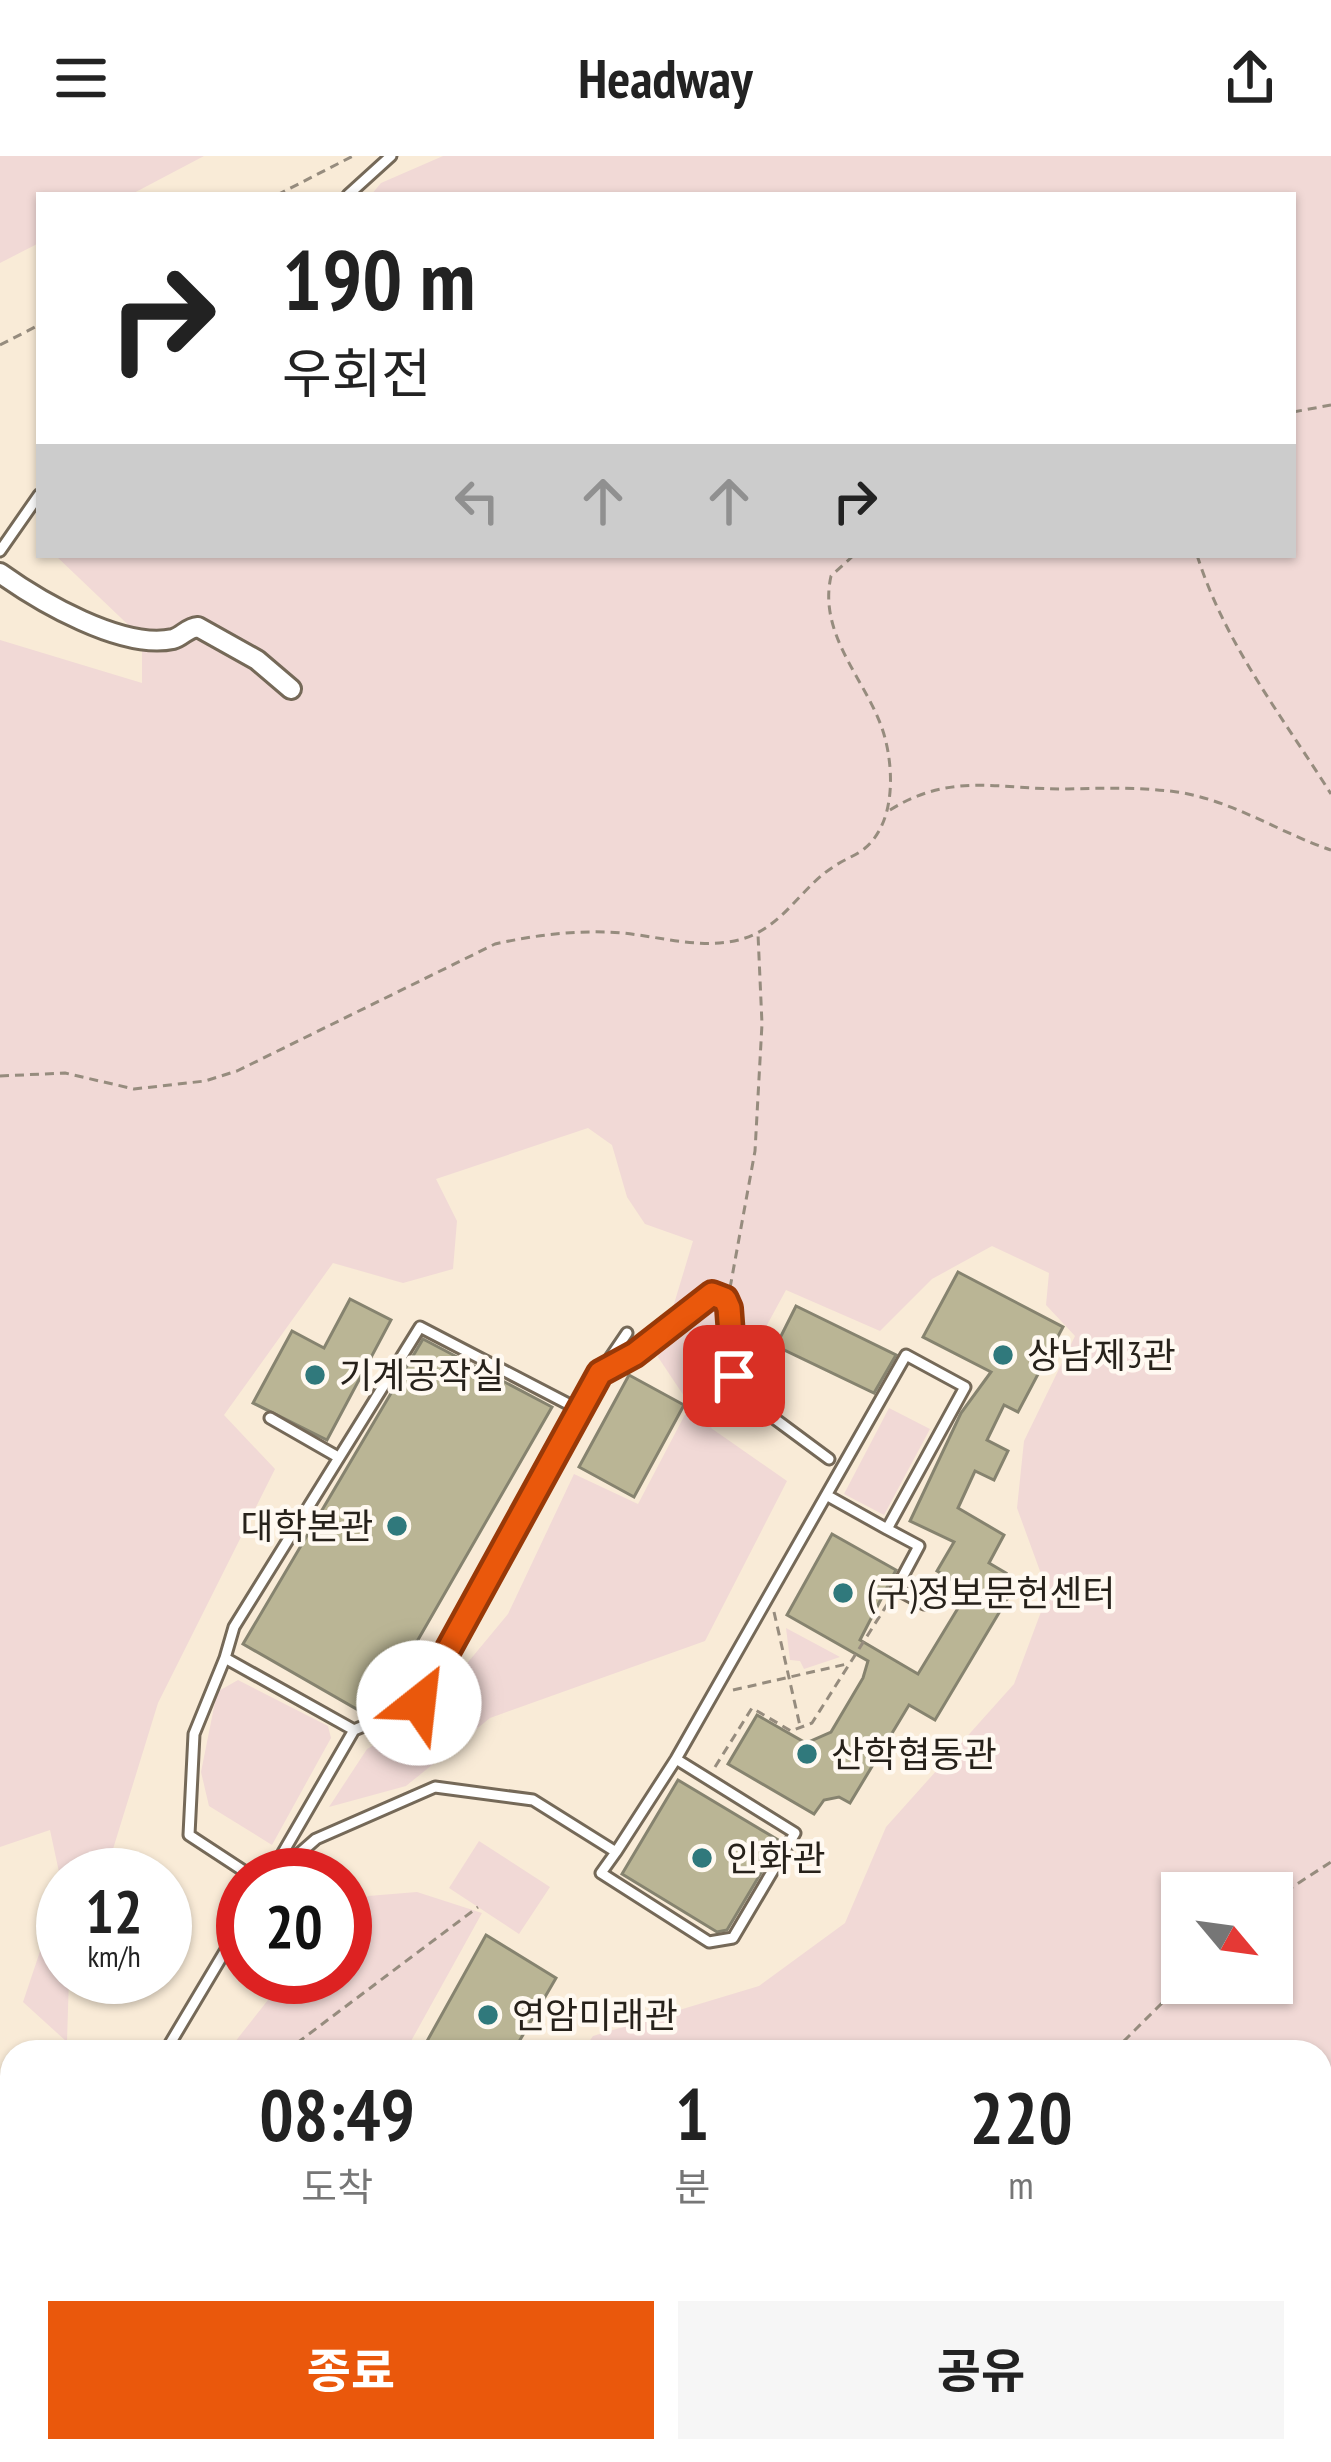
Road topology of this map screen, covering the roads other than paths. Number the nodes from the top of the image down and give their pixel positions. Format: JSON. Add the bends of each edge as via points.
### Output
{"nodes":[{"id":1,"x":391,"y":156,"type":"edge"},
{"id":2,"x":351,"y":192,"type":"edge"},
{"id":3,"x":36,"y":499,"type":"edge"},
{"id":4,"x":0,"y":551,"type":"edge"},
{"id":5,"x":0,"y":573,"type":"edge"},
{"id":6,"x":291,"y":689,"type":"dead end"},
{"id":7,"x":627,"y":1333,"type":"dead end"},
{"id":8,"x":600,"y":1373,"type":"junction"},
{"id":9,"x":577,"y":1408,"type":"junction"},
{"id":10,"x":270,"y":1418,"type":"dead end"},
{"id":11,"x":338,"y":1457,"type":"junction"},
{"id":12,"x":829,"y":1459,"type":"dead end"},
{"id":13,"x":828,"y":1496,"type":"junction"},
{"id":14,"x":887,"y":1529,"type":"junction"},
{"id":15,"x":924,"y":1604,"type":"dead end"},
{"id":16,"x":225,"y":1658,"type":"junction"},
{"id":17,"x":354,"y":1730,"type":"junction"},
{"id":18,"x":676,"y":1760,"type":"junction"},
{"id":19,"x":287,"y":1848,"type":"edge"},
{"id":20,"x":305,"y":1848,"type":"edge"},
{"id":21,"x":616,"y":1852,"type":"junction"},
{"id":22,"x":216,"y":1853,"type":"edge"},
{"id":23,"x":216,"y":1966,"type":"edge"},
{"id":24,"x":172,"y":2040,"type":"edge"}],
"edges":[{"from":1,"to":2,"type":"lane"},
{"from":3,"to":4,"type":"lane"},
{"from":5,"to":6,"type":"street","via":[[41,602],[119,633],[174,639],[198,627]]},
{"from":7,"to":8,"type":"lane"},
{"from":8,"to":9,"type":"lane"},
{"from":8,"to":12,"type":"lane","via":[[712,1294],[725,1299],[734,1376],[748,1399]]},
{"from":9,"to":11,"type":"lane","via":[[420,1327]]},
{"from":9,"to":17,"type":"lane","via":[[419,1703]]},
{"from":10,"to":11,"type":"lane"},
{"from":11,"to":16,"type":"lane","via":[[234,1627]]},
{"from":13,"to":14,"type":"lane"},
{"from":13,"to":14,"type":"lane","via":[[906,1355],[965,1388]]},
{"from":13,"to":18,"type":"lane"},
{"from":14,"to":15,"type":"lane","via":[[919,1546],[896,1589]]},
{"from":16,"to":17,"type":"lane"},
{"from":16,"to":22,"type":"lane","via":[[194,1733],[189,1835]]},
{"from":17,"to":19,"type":"lane"},
{"from":18,"to":21,"type":"lane"},
{"from":18,"to":21,"type":"lane","via":[[795,1833],[733,1938],[709,1942],[601,1873]]},
{"from":20,"to":21,"type":"lane","via":[[435,1787],[533,1800]]},
{"from":23,"to":24,"type":"lane"}]}
